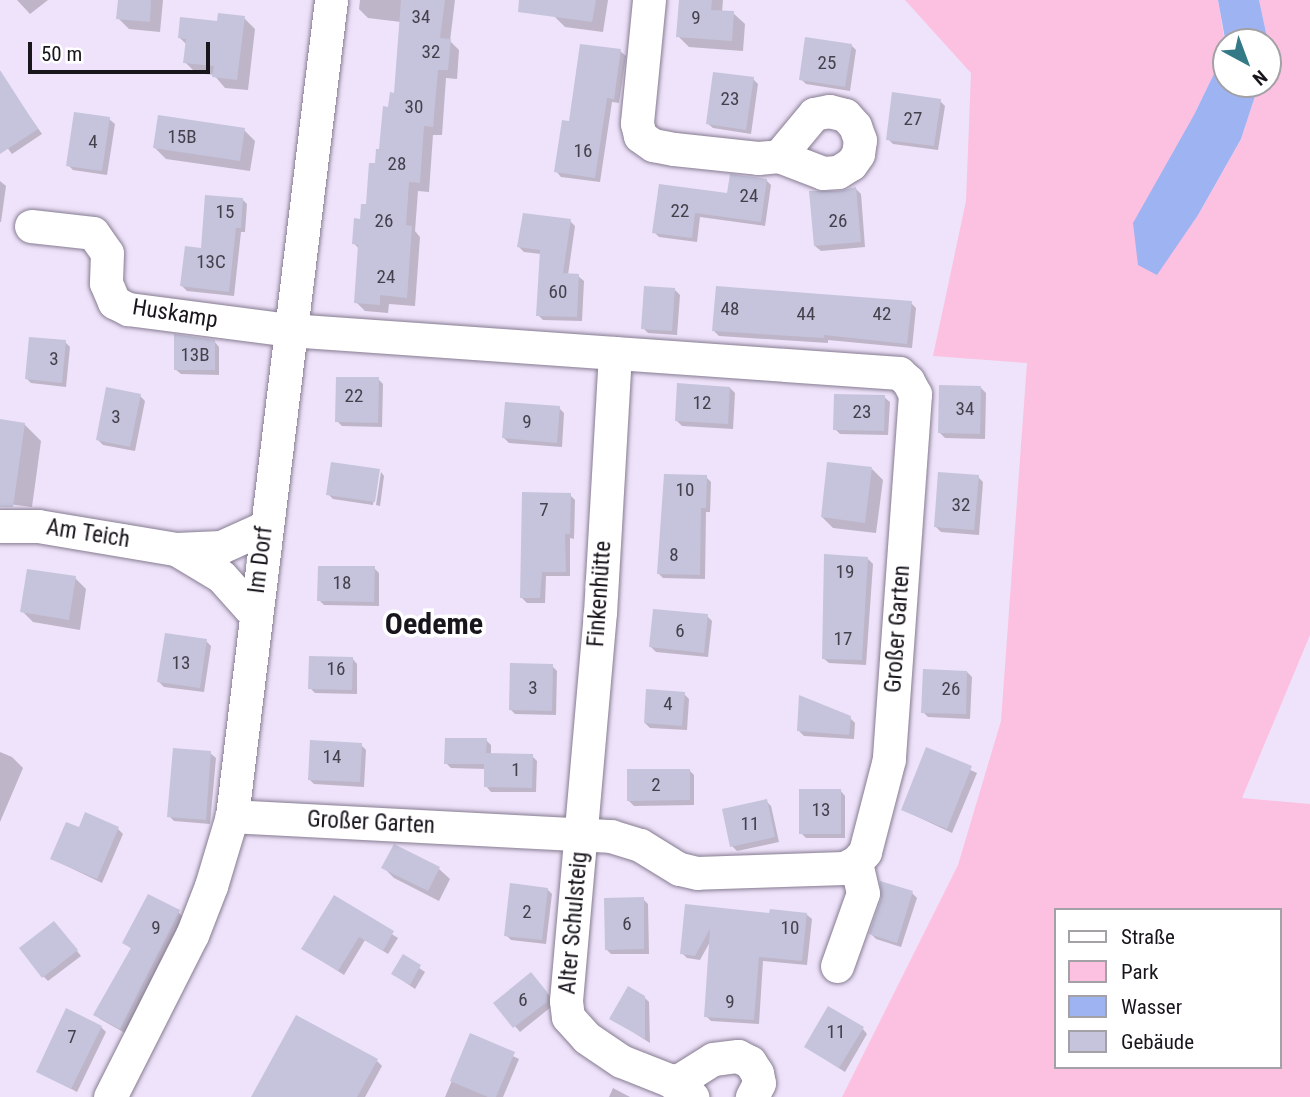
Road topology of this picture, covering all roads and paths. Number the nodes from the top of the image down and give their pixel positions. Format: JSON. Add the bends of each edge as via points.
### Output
{"nodes":[{"id":1,"x":331,"y":0,"type":"edge"},
{"id":2,"x":649,"y":0,"type":"edge"},
{"id":3,"x":779,"y":156,"type":"dead end"},
{"id":4,"x":31,"y":226,"type":"dead end"},
{"id":5,"x":289,"y":330,"type":"junction"},
{"id":6,"x":615,"y":353,"type":"junction"},
{"id":7,"x":0,"y":526,"type":"edge"},
{"id":8,"x":265,"y":527,"type":"junction"},
{"id":9,"x":176,"y":549,"type":"junction"},
{"id":10,"x":255,"y":614,"type":"junction"},
{"id":11,"x":232,"y":816,"type":"junction"},
{"id":12,"x":581,"y":834,"type":"junction"},
{"id":13,"x":856,"y":862,"type":"junction"},
{"id":14,"x":837,"y":966,"type":"dead end"},
{"id":15,"x":681,"y":1089,"type":"edge"},
{"id":16,"x":110,"y":1097,"type":"edge"},
{"id":17,"x":752,"y":1097,"type":"edge"}],
"edges":[{"from":1,"to":5,"type":"street","name":"Im Dorf"},
{"from":2,"to":3,"type":"street","via":[[637,123],[640,136],[653,145],[674,149]]},
{"from":4,"to":5,"type":"street","name":"Huskamp","via":[[93,233],[107,253],[106,283],[114,302],[128,309]]},
{"from":5,"to":6,"type":"street","name":"Großer Garten"},
{"from":5,"to":8,"type":"street","name":"Im Dorf"},
{"from":6,"to":12,"type":"street","name":"Finkenhütte"},
{"from":6,"to":13,"type":"street","name":"Großer Garten","via":[[898,373],[915,394],[889,759],[865,852]]},
{"from":7,"to":9,"type":"street","name":"Am Teich","via":[[38,526]]},
{"from":8,"to":9,"type":"street","name":"Am Teich","via":[[221,547]]},
{"from":8,"to":10,"type":"street","name":"Im Dorf"},
{"from":9,"to":10,"type":"street","name":"Am Teich","via":[[221,576]]},
{"from":10,"to":11,"type":"street","name":"Im Dorf"},
{"from":11,"to":12,"type":"street","name":"Großer Garten"},
{"from":11,"to":16,"type":"street","name":"Im Dorf","via":[[192,935]]},
{"from":12,"to":13,"type":"street","name":"Großer Garten","via":[[611,836],[640,845],[679,869],[697,873],[844,868]]},
{"from":12,"to":15,"type":"street","name":"Alter Schulsteig","via":[[568,1017],[587,1038],[621,1061]]},
{"from":13,"to":14,"type":"street","via":[[863,893]]},
{"from":15,"to":17,"type":"street","name":"Alter Schulsteig","via":[[678,1081],[713,1059],[738,1056],[750,1062],[757,1073]]}]}
